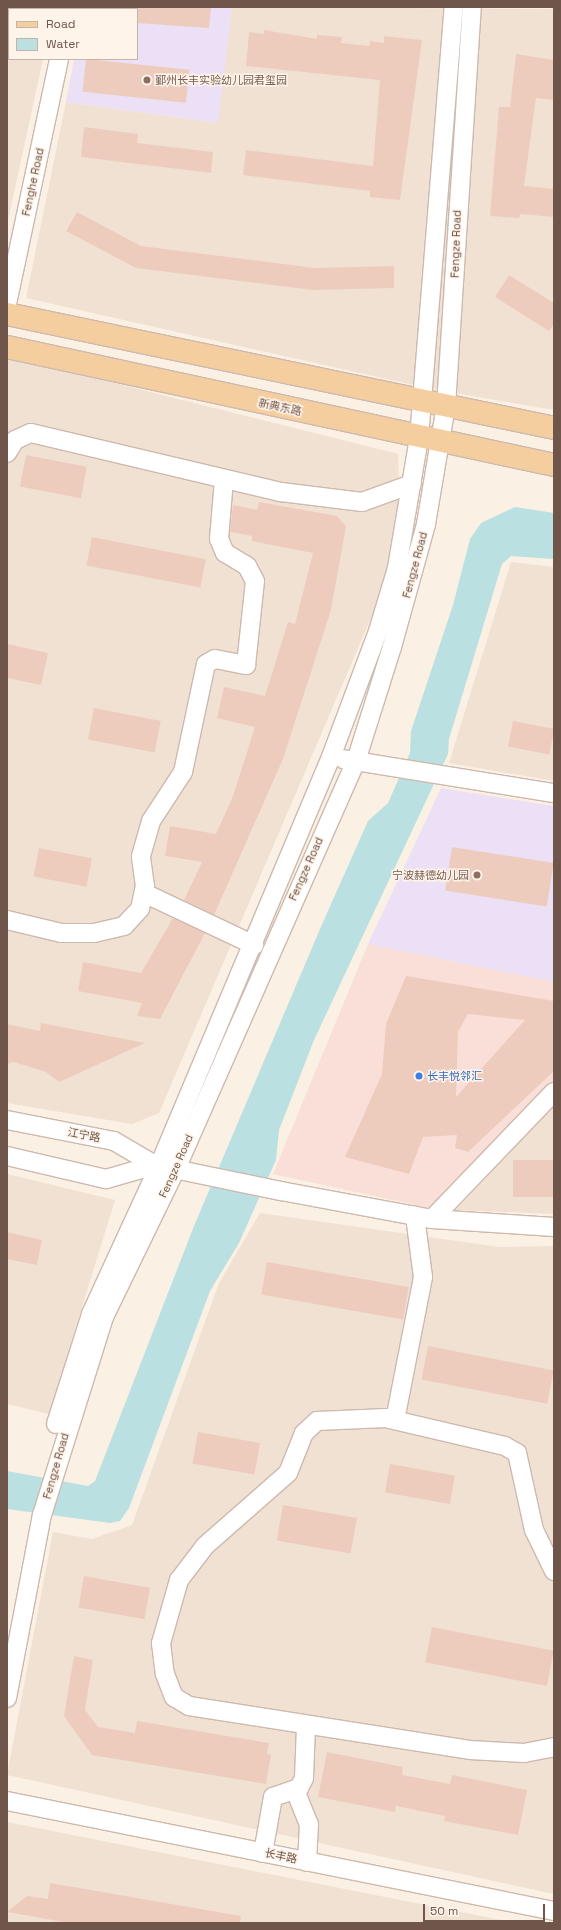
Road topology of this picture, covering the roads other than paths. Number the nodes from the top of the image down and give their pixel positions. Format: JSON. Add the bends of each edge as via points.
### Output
{"nodes":[{"id":1,"x":454,"y":7,"type":"edge"},
{"id":2,"x":472,"y":7,"type":"edge"},
{"id":3,"x":59,"y":60,"type":"edge"},
{"id":4,"x":7,"y":304,"type":"edge"},
{"id":5,"x":7,"y":314,"type":"edge"},
{"id":6,"x":7,"y":347,"type":"edge"},
{"id":7,"x":422,"y":401,"type":"junction"},
{"id":8,"x":446,"y":406,"type":"junction"},
{"id":9,"x":554,"y":428,"type":"edge"},
{"id":10,"x":419,"y":438,"type":"junction"},
{"id":11,"x":441,"y":443,"type":"junction"},
{"id":12,"x":7,"y":453,"type":"edge"},
{"id":13,"x":554,"y":465,"type":"edge"},
{"id":14,"x":224,"y":479,"type":"junction"},
{"id":15,"x":412,"y":484,"type":"junction"},
{"id":16,"x":331,"y":757,"type":"junction"},
{"id":17,"x":356,"y":761,"type":"junction"},
{"id":18,"x":554,"y":792,"type":"edge"},
{"id":19,"x":144,"y":893,"type":"junction"},
{"id":20,"x":7,"y":920,"type":"edge"},
{"id":21,"x":254,"y":945,"type":"junction"},
{"id":22,"x":554,"y":1092,"type":"edge"},
{"id":23,"x":7,"y":1120,"type":"edge"},
{"id":24,"x":7,"y":1156,"type":"edge"},
{"id":25,"x":163,"y":1167,"type":"junction"},
{"id":26,"x":424,"y":1218,"type":"junction"},
{"id":27,"x":554,"y":1227,"type":"edge"},
{"id":28,"x":395,"y":1420,"type":"junction"},
{"id":29,"x":36,"y":1515,"type":"junction"},
{"id":30,"x":554,"y":1571,"type":"edge"},
{"id":31,"x":7,"y":1633,"type":"edge"},
{"id":32,"x":7,"y":1698,"type":"edge"},
{"id":33,"x":306,"y":1726,"type":"junction"},
{"id":34,"x":554,"y":1747,"type":"edge"},
{"id":35,"x":295,"y":1790,"type":"junction"},
{"id":36,"x":7,"y":1801,"type":"edge"},
{"id":37,"x":264,"y":1853,"type":"junction"},
{"id":38,"x":307,"y":1862,"type":"junction"},
{"id":39,"x":554,"y":1912,"type":"edge"}],
"edges":[{"from":1,"to":7,"type":"street","name":"Fengze Road"},
{"from":2,"to":8,"type":"street","name":"Fengze Road"},
{"from":3,"to":4,"type":"street","name":"Fenghe Road"},
{"from":5,"to":7,"type":"main road"},
{"from":6,"to":10,"type":"main road","name":"新典东路"},
{"from":7,"to":8,"type":"main road"},
{"from":7,"to":10,"type":"street","name":"Fengze Road"},
{"from":8,"to":9,"type":"main road"},
{"from":8,"to":11,"type":"street","name":"Fengze Road"},
{"from":10,"to":11,"type":"main road","name":"新典东路"},
{"from":10,"to":15,"type":"street","name":"Fengze Road"},
{"from":11,"to":13,"type":"main road","name":"新典东路"},
{"from":11,"to":17,"type":"street","name":"Fengze Road","via":[[426,524],[392,647]]},
{"from":12,"to":14,"type":"street","via":[[15,440],[31,433]]},
{"from":14,"to":15,"type":"street","via":[[281,492],[362,502]]},
{"from":14,"to":19,"type":"street","via":[[219,539],[225,553],[247,566],[255,581],[246,665],[215,659],[206,664],[183,772],[151,821],[141,856]]},
{"from":15,"to":16,"type":"street","name":"Fengze Road","via":[[397,568]]},
{"from":16,"to":17,"type":"street"},
{"from":16,"to":21,"type":"street","name":"Fengze Road"},
{"from":17,"to":18,"type":"street"},
{"from":17,"to":25,"type":"street","name":"Fengze Road"},
{"from":19,"to":20,"type":"street","via":[[140,909],[124,926],[94,933],[61,933]]},
{"from":19,"to":21,"type":"street"},
{"from":21,"to":25,"type":"street","name":"Fengze Road","via":[[206,1048]]},
{"from":22,"to":26,"type":"street"},
{"from":23,"to":25,"type":"street","name":"江宁路","via":[[114,1141]]},
{"from":24,"to":25,"type":"street","via":[[106,1179]]},
{"from":25,"to":26,"type":"street"},
{"from":25,"to":29,"type":"street","name":"Fengze Road","via":[[104,1317],[55,1468]]},
{"from":25,"to":29,"type":"street","name":"Fengze Road","via":[[90,1314],[51,1439]]},
{"from":26,"to":27,"type":"street"},
{"from":26,"to":28,"type":"street","via":[[424,1277]]},
{"from":28,"to":30,"type":"street","via":[[505,1446],[517,1453],[534,1530]]},
{"from":28,"to":33,"type":"street","via":[[358,1416],[317,1420],[304,1433],[288,1473],[205,1546],[178,1580],[169,1604],[161,1643],[165,1674],[174,1697],[189,1706]]},
{"from":29,"to":31,"type":"street","name":"Fengze Road"},
{"from":29,"to":32,"type":"street","name":"Fengze Road"},
{"from":33,"to":34,"type":"street","via":[[470,1750],[524,1752]]},
{"from":33,"to":35,"type":"street","via":[[304,1778]]},
{"from":35,"to":37,"type":"street","via":[[273,1797]]},
{"from":35,"to":38,"type":"street","via":[[309,1824]]},
{"from":36,"to":37,"type":"street","name":"长丰路"},
{"from":37,"to":38,"type":"street","name":"长丰路"},
{"from":38,"to":39,"type":"street","name":"长丰路"}]}
